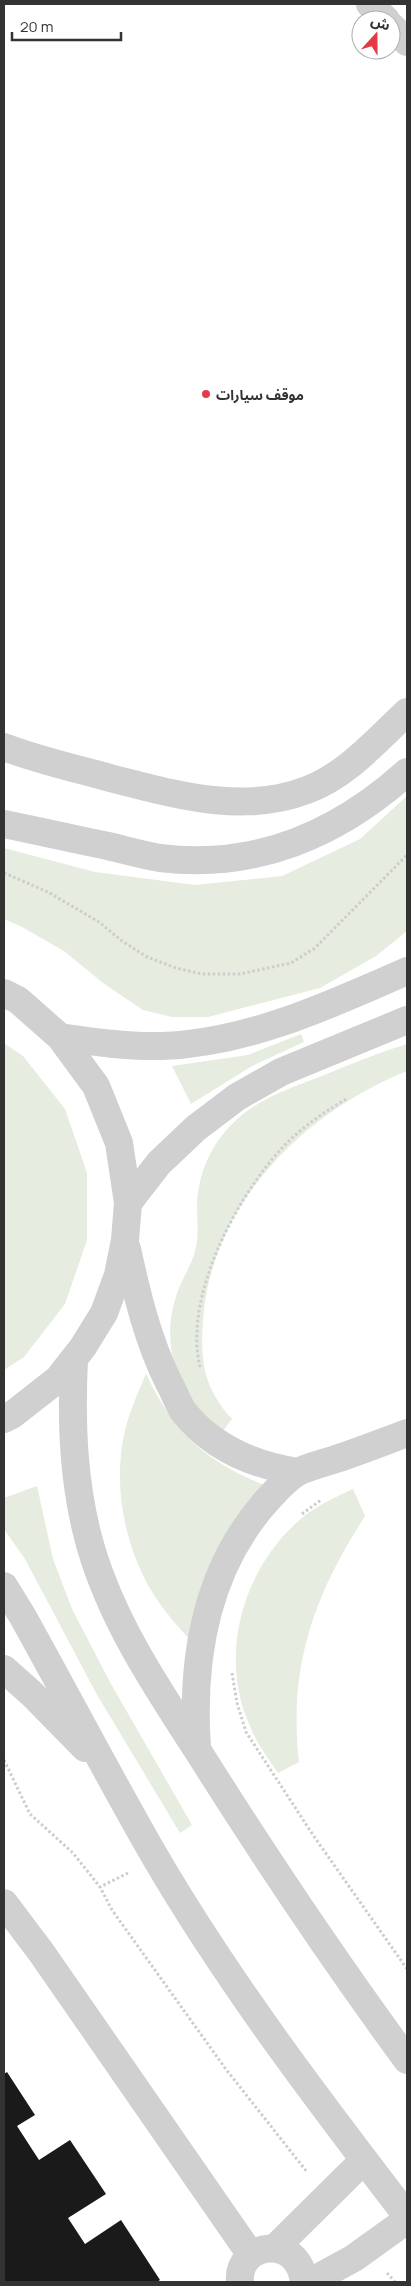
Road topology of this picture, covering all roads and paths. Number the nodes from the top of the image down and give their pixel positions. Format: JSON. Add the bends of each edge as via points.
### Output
{"nodes":[{"id":1,"x":407,"y":712,"type":"edge"},
{"id":2,"x":4,"y":747,"type":"edge"},
{"id":3,"x":407,"y":772,"type":"edge"},
{"id":4,"x":4,"y":824,"type":"edge"},
{"id":5,"x":407,"y":855,"type":"edge"},
{"id":6,"x":4,"y":873,"type":"edge"},
{"id":7,"x":407,"y":960,"type":"edge"},
{"id":8,"x":397,"y":976,"type":"edge"},
{"id":9,"x":4,"y":993,"type":"edge"},
{"id":10,"x":405,"y":1021,"type":"edge"},
{"id":11,"x":60,"y":1037,"type":"junction"},
{"id":12,"x":128,"y":1203,"type":"junction"},
{"id":13,"x":125,"y":1240,"type":"junction"},
{"id":14,"x":74,"y":1359,"type":"junction"},
{"id":15,"x":4,"y":1420,"type":"edge"},
{"id":16,"x":407,"y":1433,"type":"edge"},
{"id":17,"x":298,"y":1472,"type":"junction"},
{"id":18,"x":4,"y":1586,"type":"edge"},
{"id":19,"x":4,"y":1669,"type":"edge"},
{"id":20,"x":197,"y":1750,"type":"junction"},
{"id":21,"x":4,"y":1760,"type":"edge"},
{"id":22,"x":108,"y":1772,"type":"junction"},
{"id":23,"x":156,"y":1858,"type":"junction"},
{"id":24,"x":100,"y":1887,"type":"junction"},
{"id":25,"x":4,"y":1903,"type":"edge"},
{"id":26,"x":407,"y":2060,"type":"edge"},
{"id":27,"x":364,"y":2160,"type":"junction"},
{"id":28,"x":327,"y":2197,"type":"junction"},
{"id":29,"x":407,"y":2218,"type":"edge"},
{"id":30,"x":368,"y":2249,"type":"junction"},
{"id":31,"x":263,"y":2252,"type":"junction"},
{"id":32,"x":240,"y":2282,"type":"edge"},
{"id":33,"x":304,"y":2282,"type":"edge"},
{"id":34,"x":310,"y":2282,"type":"edge"},
{"id":35,"x":395,"y":2282,"type":"edge"}],
"edges":[{"from":1,"to":2,"type":"street","via":[[352,764],[330,779],[283,798],[257,802],[176,794],[51,763]]},
{"from":3,"to":4,"type":"street","via":[[380,797],[348,818],[277,849],[238,857],[160,858]]},
{"from":5,"to":6,"type":"path","via":[[315,948],[291,963],[240,974],[193,972],[148,957],[57,897]]},
{"from":7,"to":8,"type":"street"},
{"from":8,"to":11,"type":"street","via":[[263,1028],[213,1041],[162,1046],[112,1045]]},
{"from":9,"to":11,"type":"street","via":[[18,1000]]},
{"from":10,"to":12,"type":"street","via":[[281,1072],[237,1097],[196,1128],[159,1163]]},
{"from":11,"to":12,"type":"street","via":[[96,1086],[119,1143]]},
{"from":12,"to":13,"type":"street"},
{"from":13,"to":14,"type":"street","via":[[118,1275],[104,1313]]},
{"from":13,"to":17,"type":"street","via":[[148,1332],[182,1409],[217,1442],[237,1454],[257,1464]]},
{"from":14,"to":15,"type":"street","via":[[58,1379]]},
{"from":14,"to":20,"type":"street","via":[[74,1454],[80,1502],[92,1548],[122,1628]]},
{"from":16,"to":17,"type":"street"},
{"from":17,"to":20,"type":"street","via":[[249,1522],[215,1584],[202,1636],[196,1679]]},
{"from":18,"to":22,"type":"street"},
{"from":19,"to":22,"type":"street"},
{"from":20,"to":26,"type":"street","via":[[333,1957]]},
{"from":21,"to":24,"type":"path","via":[[30,1814],[72,1853]]},
{"from":22,"to":23,"type":"street"},
{"from":23,"to":24,"type":"path"},
{"from":23,"to":27,"type":"street","via":[[252,2005]]},
{"from":24,"to":28,"type":"path","via":[[112,1910],[225,2068]]},
{"from":25,"to":31,"type":"street"},
{"from":27,"to":28,"type":"street"},
{"from":27,"to":29,"type":"street"},
{"from":28,"to":31,"type":"street"},
{"from":29,"to":30,"type":"street"},
{"from":30,"to":34,"type":"street"},
{"from":30,"to":35,"type":"path"},
{"from":31,"to":32,"type":"street","via":[[243,2265]]},
{"from":31,"to":33,"type":"street","via":[[287,2252],[297,2260]]}]}
